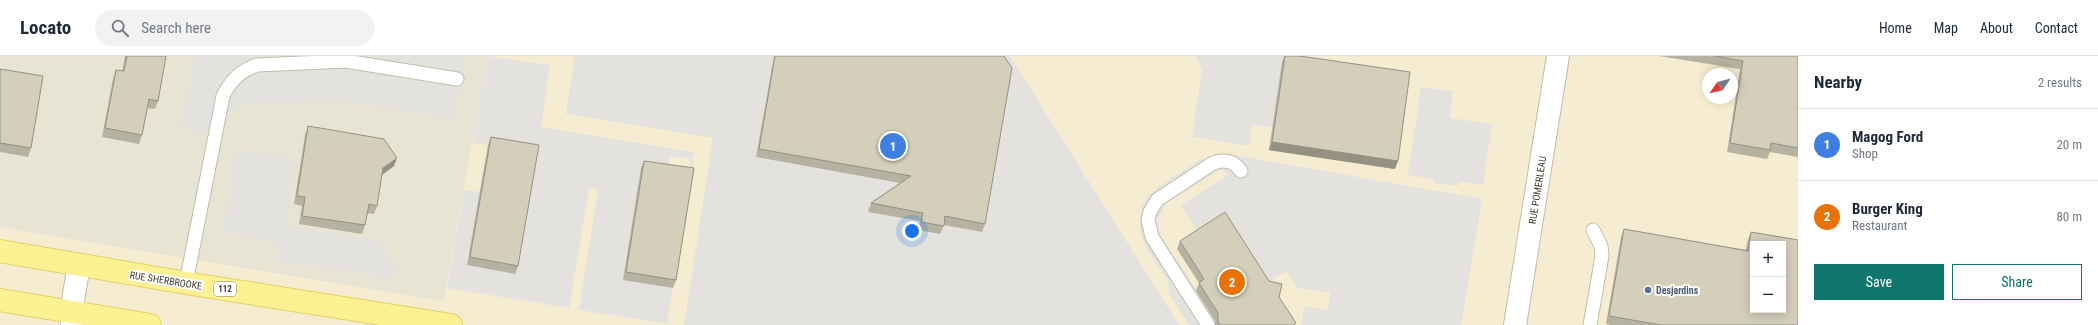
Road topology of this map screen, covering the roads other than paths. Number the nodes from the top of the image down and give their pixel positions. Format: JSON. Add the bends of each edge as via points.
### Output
{"nodes":[{"id":1,"x":1558,"y":56,"type":"edge"},
{"id":2,"x":457,"y":79,"type":"dead end"},
{"id":3,"x":1241,"y":170,"type":"dead end"},
{"id":4,"x":1593,"y":230,"type":"dead end"},
{"id":5,"x":0,"y":251,"type":"edge"},
{"id":6,"x":79,"y":265,"type":"junction"},
{"id":7,"x":186,"y":283,"type":"junction"},
{"id":8,"x":0,"y":300,"type":"edge"},
{"id":9,"x":72,"y":318,"type":"edge"},
{"id":10,"x":150,"y":325,"type":"edge"},
{"id":11,"x":451,"y":325,"type":"edge"},
{"id":12,"x":1208,"y":325,"type":"edge"},
{"id":13,"x":1515,"y":325,"type":"edge"},
{"id":14,"x":1590,"y":325,"type":"edge"}],
"edges":[{"from":1,"to":13,"type":"street","name":"RUE POMERLEAU"},
{"from":2,"to":7,"type":"lane","via":[[337,60],[257,65],[236,77],[223,96]]},
{"from":3,"to":12,"type":"lane","via":[[1232,162],[1213,163],[1157,200],[1148,220],[1152,237]]},
{"from":4,"to":14,"type":"lane","via":[[1601,246],[1602,256]]},
{"from":5,"to":6,"type":"main road","name":"RUE SHERBROOKE","number":"112"},
{"from":6,"to":7,"type":"main road","name":"RUE SHERBROOKE","number":"112"},
{"from":6,"to":9,"type":"street"},
{"from":7,"to":11,"type":"main road","name":"RUE SHERBROOKE","number":"112"},
{"from":8,"to":9,"type":"main road"},
{"from":9,"to":10,"type":"main road"}]}
